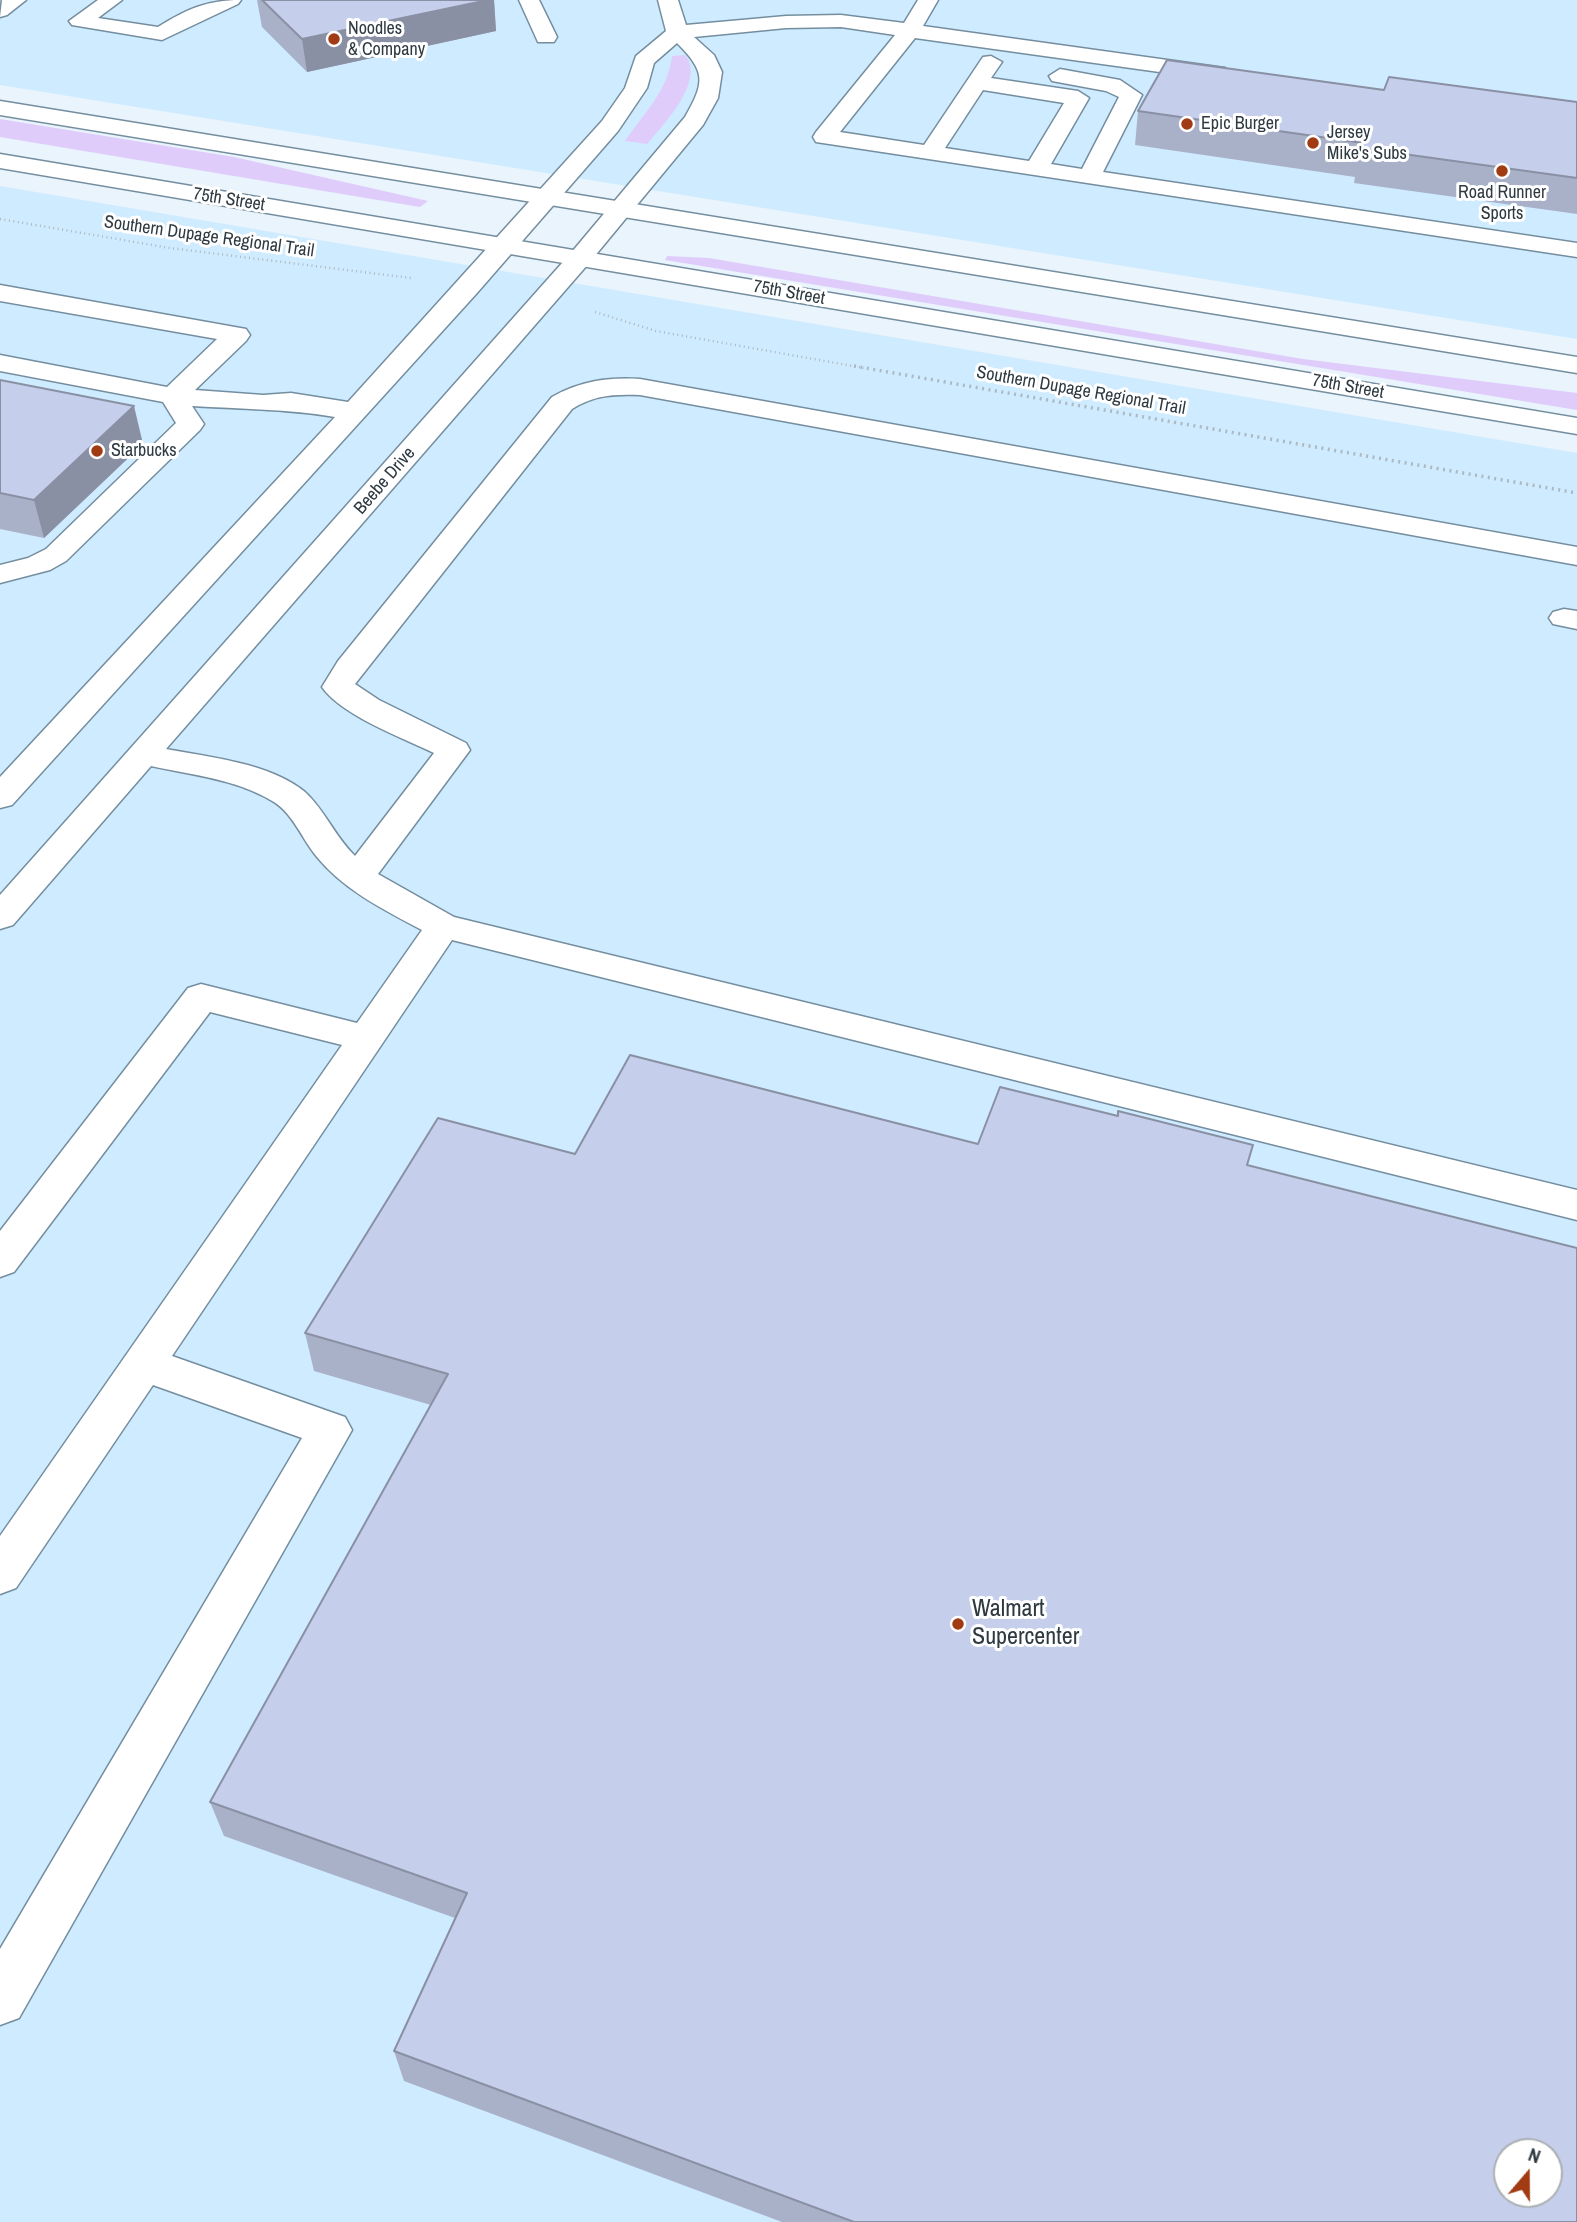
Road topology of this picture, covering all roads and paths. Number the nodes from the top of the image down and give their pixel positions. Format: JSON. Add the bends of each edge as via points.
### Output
{"nodes":[{"id":1,"x":16,"y":0,"type":"edge"},
{"id":2,"x":112,"y":0,"type":"edge"},
{"id":3,"x":231,"y":0,"type":"edge"},
{"id":4,"x":529,"y":0,"type":"edge"},
{"id":5,"x":668,"y":0,"type":"edge"},
{"id":6,"x":928,"y":0,"type":"edge"},
{"id":7,"x":0,"y":11,"type":"edge"},
{"id":8,"x":910,"y":30,"type":"junction"},
{"id":9,"x":677,"y":32,"type":"junction"},
{"id":10,"x":546,"y":37,"type":"dead end"},
{"id":11,"x":1004,"y":43,"type":"junction"},
{"id":12,"x":983,"y":74,"type":"junction"},
{"id":13,"x":1244,"y":76,"type":"edge"},
{"id":14,"x":1,"y":107,"type":"edge"},
{"id":15,"x":930,"y":153,"type":"junction"},
{"id":16,"x":0,"y":162,"type":"edge"},
{"id":17,"x":1036,"y":169,"type":"junction"},
{"id":18,"x":1089,"y":177,"type":"junction"},
{"id":19,"x":548,"y":196,"type":"junction"},
{"id":20,"x":623,"y":208,"type":"junction"},
{"id":21,"x":0,"y":219,"type":"edge"},
{"id":22,"x":506,"y":246,"type":"junction"},
{"id":23,"x":1577,"y":250,"type":"edge"},
{"id":24,"x":580,"y":258,"type":"junction"},
{"id":25,"x":415,"y":279,"type":"dead end"},
{"id":26,"x":0,"y":293,"type":"edge"},
{"id":27,"x":591,"y":310,"type":"dead end"},
{"id":28,"x":0,"y":363,"type":"edge"},
{"id":29,"x":1577,"y":365,"type":"edge"},
{"id":30,"x":173,"y":396,"type":"junction"},
{"id":31,"x":356,"y":412,"type":"junction"},
{"id":32,"x":1577,"y":426,"type":"edge"},
{"id":33,"x":1577,"y":493,"type":"edge"},
{"id":34,"x":1577,"y":556,"type":"edge"},
{"id":35,"x":0,"y":574,"type":"edge"},
{"id":36,"x":142,"y":754,"type":"junction"},
{"id":37,"x":0,"y":797,"type":"edge"},
{"id":38,"x":358,"y":876,"type":"junction"},
{"id":39,"x":0,"y":917,"type":"edge"},
{"id":40,"x":443,"y":926,"type":"junction"},
{"id":41,"x":366,"y":1038,"type":"junction"},
{"id":42,"x":1577,"y":1205,"type":"edge"},
{"id":43,"x":0,"y":1261,"type":"edge"},
{"id":44,"x":144,"y":1364,"type":"junction"},
{"id":45,"x":0,"y":1574,"type":"edge"},
{"id":46,"x":0,"y":1999,"type":"edge"}],
"edges":[{"from":1,"to":7,"type":"main road"},
{"from":2,"to":3,"type":"main road","via":[[79,21],[162,34]]},
{"from":4,"to":10,"type":"main road"},
{"from":5,"to":9,"type":"main road"},
{"from":6,"to":8,"type":"main road"},
{"from":8,"to":9,"type":"main road","via":[[841,21]]},
{"from":8,"to":11,"type":"main road"},
{"from":8,"to":15,"type":"main road","via":[[824,137]]},
{"from":9,"to":19,"type":"main road","via":[[645,61],[636,88],[620,113]]},
{"from":9,"to":20,"type":"main road","name":"Beebe Drive","via":[[706,60],[710,72],[707,98],[695,120]]},
{"from":11,"to":12,"type":"main road"},
{"from":11,"to":13,"type":"main road"},
{"from":12,"to":15,"type":"main road"},
{"from":12,"to":17,"type":"main road","via":[[1078,98]]},
{"from":12,"to":18,"type":"main road","via":[[1111,85],[1131,95]]},
{"from":14,"to":19,"type":"main road"},
{"from":15,"to":17,"type":"main road"},
{"from":16,"to":22,"type":"main road","name":"75th Street"},
{"from":17,"to":18,"type":"main road"},
{"from":18,"to":23,"type":"main road"},
{"from":19,"to":20,"type":"main road"},
{"from":19,"to":22,"type":"main road"},
{"from":20,"to":24,"type":"main road","name":"Beebe Drive"},
{"from":20,"to":29,"type":"main road"},
{"from":21,"to":25,"type":"path","name":"Southern Dupage Regional Trail","via":[[170,248]]},
{"from":22,"to":24,"type":"main road","name":"75th Street"},
{"from":22,"to":31,"type":"main road"},
{"from":24,"to":32,"type":"main road","name":"75th Street"},
{"from":24,"to":36,"type":"main road","name":"Beebe Drive"},
{"from":26,"to":30,"type":"main road","via":[[237,335]]},
{"from":27,"to":33,"type":"path","name":"Southern Dupage Regional Trail","via":[[656,331]]},
{"from":28,"to":30,"type":"main road"},
{"from":30,"to":31,"type":"main road","via":[[291,401]]},
{"from":30,"to":35,"type":"main road","via":[[190,424],[56,555]]},
{"from":31,"to":37,"type":"main road"},
{"from":34,"to":38,"type":"main road","via":[[640,387],[609,385],[581,391],[562,403],[338,687],[454,750]]},
{"from":36,"to":38,"type":"main road","via":[[256,780],[289,796],[329,850]]},
{"from":36,"to":39,"type":"main road","name":"Beebe Drive"},
{"from":38,"to":40,"type":"main road"},
{"from":40,"to":41,"type":"main road"},
{"from":40,"to":42,"type":"main road"},
{"from":41,"to":43,"type":"main road","via":[[201,997]]},
{"from":41,"to":44,"type":"main road"},
{"from":44,"to":45,"type":"main road"},
{"from":44,"to":46,"type":"main road","via":[[330,1430]]}]}
